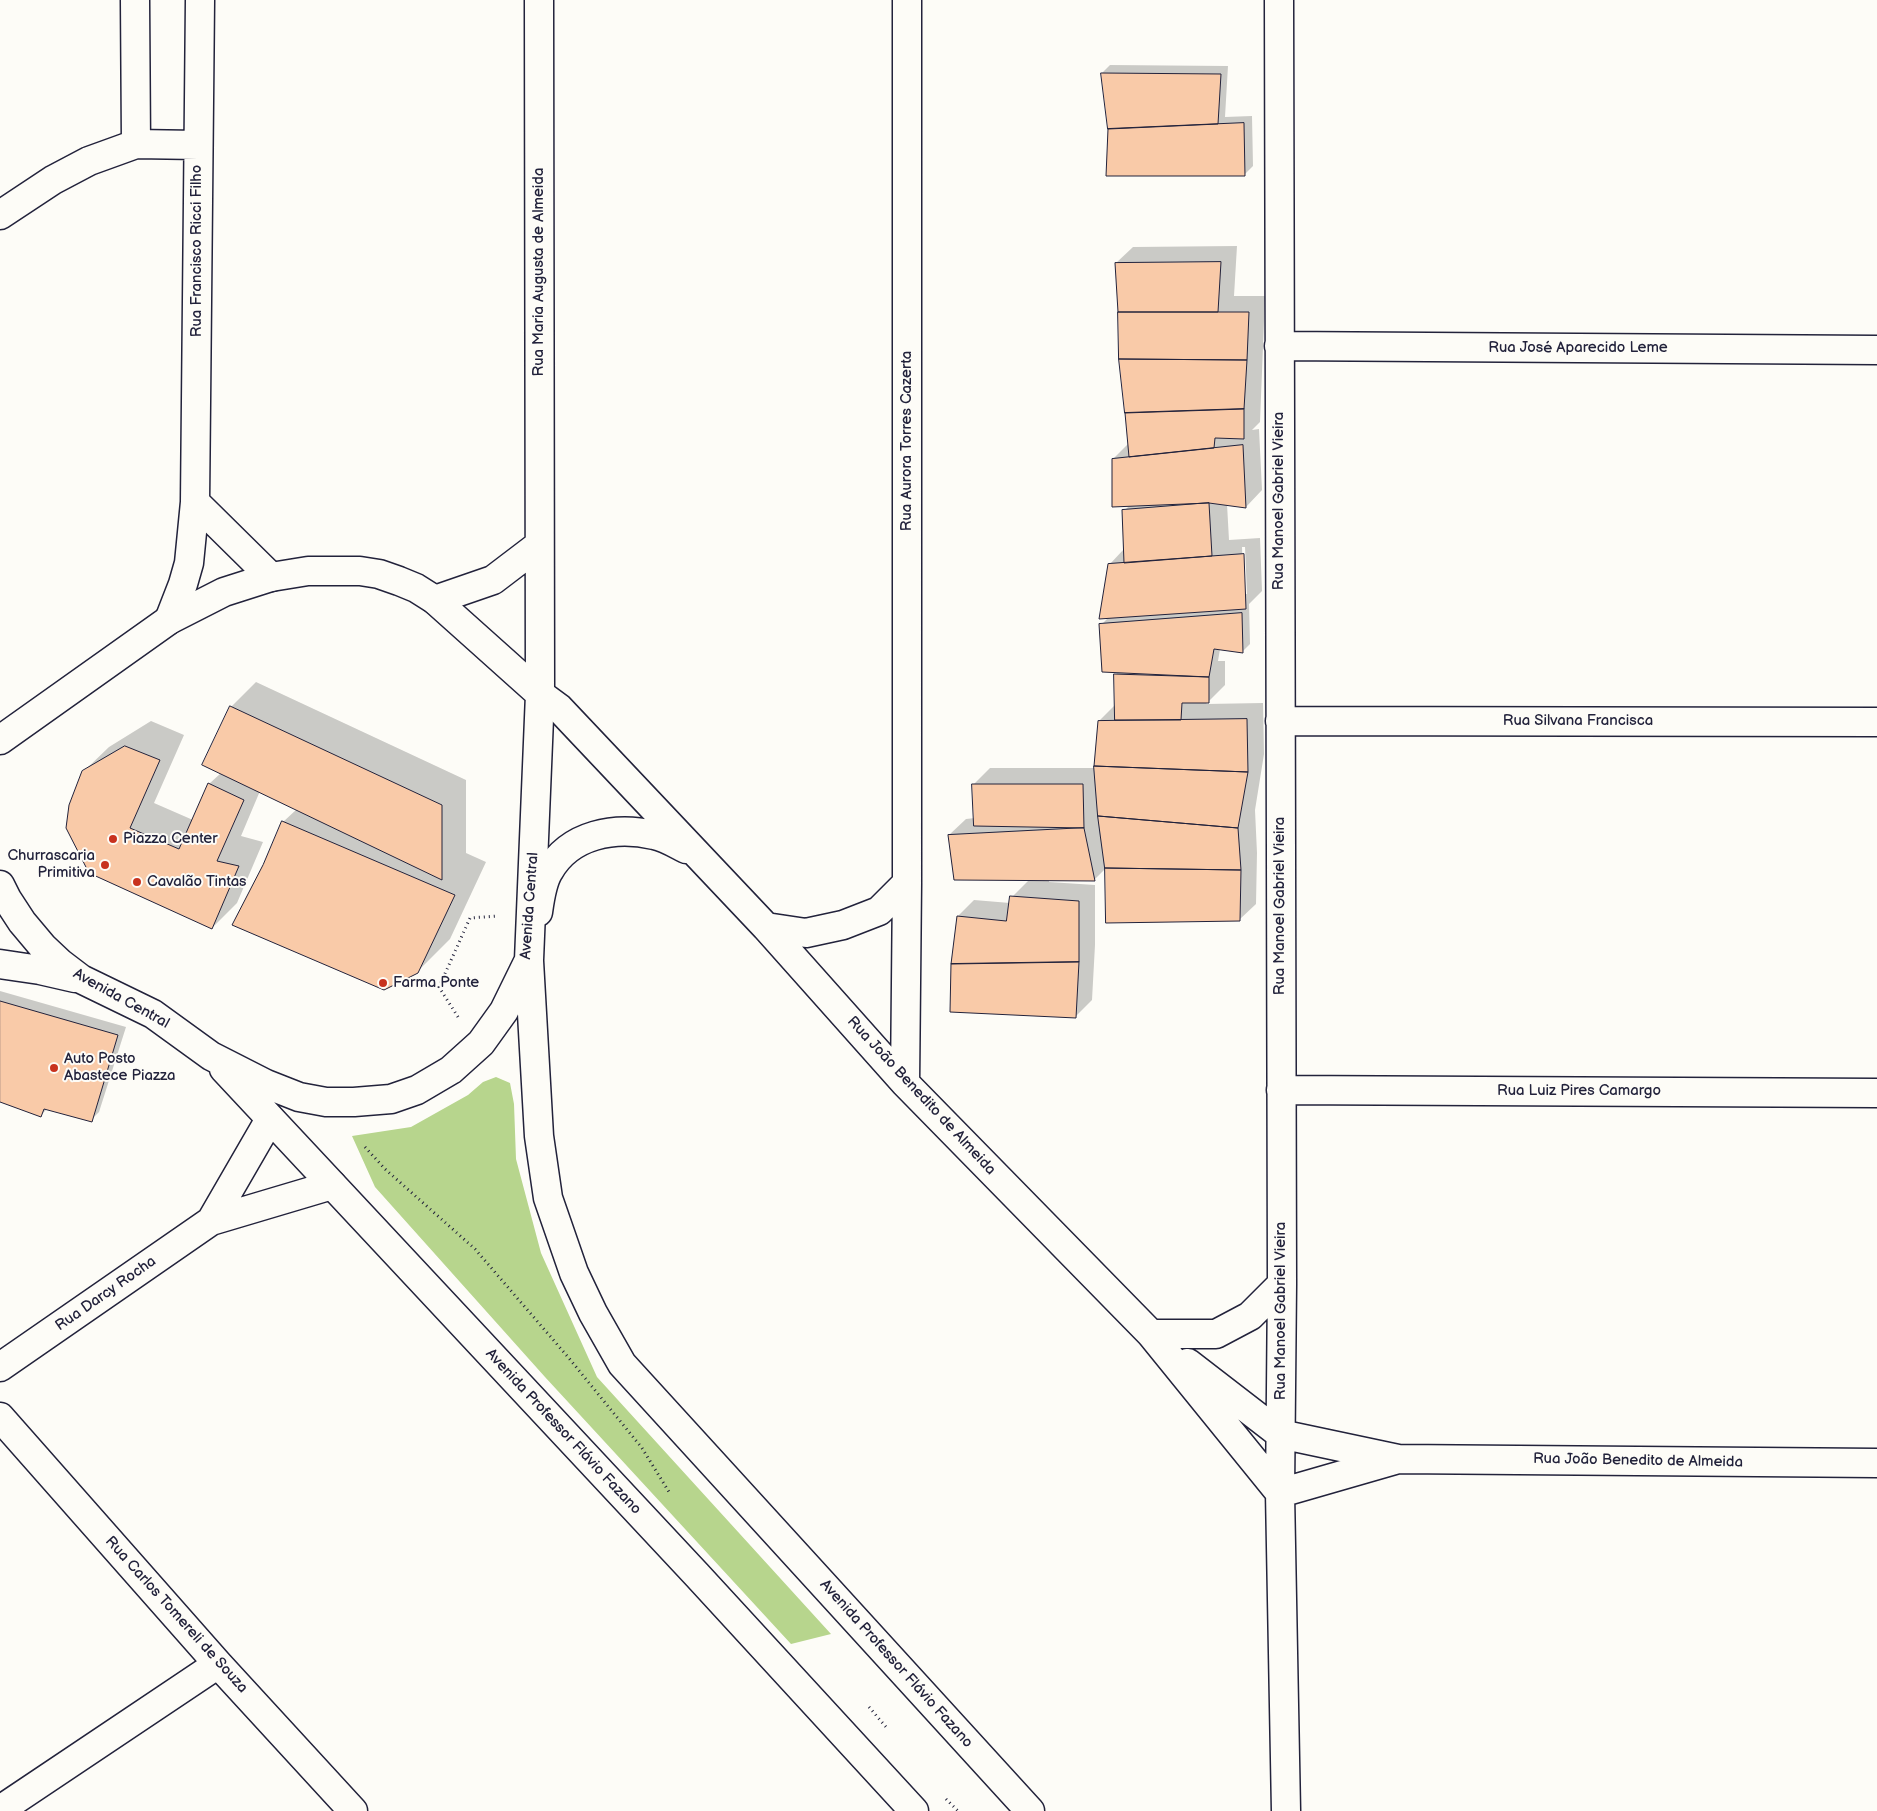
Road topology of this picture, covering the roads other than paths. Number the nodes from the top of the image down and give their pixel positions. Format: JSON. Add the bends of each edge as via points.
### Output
{"nodes":[{"id":1,"x":135,"y":0,"type":"edge"},
{"id":2,"x":200,"y":0,"type":"edge"},
{"id":3,"x":539,"y":0,"type":"edge"},
{"id":4,"x":908,"y":0,"type":"edge"},
{"id":5,"x":1279,"y":0,"type":"edge"},
{"id":6,"x":136,"y":144,"type":"junction"},
{"id":7,"x":198,"y":145,"type":"junction"},
{"id":8,"x":0,"y":216,"type":"edge"},
{"id":9,"x":1279,"y":346,"type":"junction"},
{"id":10,"x":1877,"y":350,"type":"edge"},
{"id":11,"x":195,"y":502,"type":"junction"},
{"id":12,"x":539,"y":545,"type":"junction"},
{"id":13,"x":271,"y":577,"type":"junction"},
{"id":14,"x":435,"y":600,"type":"junction"},
{"id":15,"x":169,"y":620,"type":"junction"},
{"id":16,"x":540,"y":694,"type":"junction"},
{"id":17,"x":1280,"y":721,"type":"junction"},
{"id":18,"x":1877,"y":722,"type":"edge"},
{"id":19,"x":6,"y":736,"type":"edge"},
{"id":20,"x":0,"y":762,"type":"edge"},
{"id":21,"x":696,"y":854,"type":"junction"},
{"id":22,"x":907,"y":883,"type":"junction"},
{"id":23,"x":0,"y":885,"type":"edge"},
{"id":24,"x":766,"y":927,"type":"junction"},
{"id":25,"x":529,"y":960,"type":"junction"},
{"id":26,"x":0,"y":964,"type":"edge"},
{"id":27,"x":81,"y":979,"type":"junction"},
{"id":28,"x":211,"y":1056,"type":"junction"},
{"id":29,"x":905,"y":1083,"type":"junction"},
{"id":30,"x":1281,"y":1090,"type":"junction"},
{"id":31,"x":1877,"y":1093,"type":"edge"},
{"id":32,"x":270,"y":1118,"type":"junction"},
{"id":33,"x":332,"y":1185,"type":"junction"},
{"id":34,"x":211,"y":1221,"type":"junction"},
{"id":35,"x":1282,"y":1284,"type":"junction"},
{"id":36,"x":1151,"y":1334,"type":"junction"},
{"id":37,"x":0,"y":1367,"type":"edge"},
{"id":38,"x":0,"y":1417,"type":"edge"},
{"id":39,"x":1280,"y":1434,"type":"junction"},
{"id":40,"x":1398,"y":1459,"type":"junction"},
{"id":41,"x":1877,"y":1463,"type":"edge"},
{"id":42,"x":1280,"y":1493,"type":"junction"},
{"id":43,"x":218,"y":1664,"type":"junction"},
{"id":44,"x":0,"y":1810,"type":"edge"},
{"id":45,"x":353,"y":1811,"type":"edge"},
{"id":46,"x":914,"y":1811,"type":"edge"},
{"id":47,"x":1030,"y":1811,"type":"edge"},
{"id":48,"x":1286,"y":1811,"type":"edge"}],
"edges":[{"from":1,"to":6,"type":"street"},
{"from":2,"to":7,"type":"street","name":"Rua Francisco Ricci Filho"},
{"from":3,"to":12,"type":"street","name":"Rua Maria Augusta de Almeida"},
{"from":4,"to":22,"type":"street","name":"Rua Aurora Torres Cazerta"},
{"from":5,"to":9,"type":"street","name":"Rua Manoel Gabriel Vieira"},
{"from":6,"to":7,"type":"street"},
{"from":6,"to":8,"type":"street","via":[[67,172]]},
{"from":7,"to":11,"type":"street","name":"Rua Francisco Ricci Filho"},
{"from":9,"to":10,"type":"street","name":"Rua José Aparecido Leme"},
{"from":9,"to":17,"type":"street","name":"Rua Manoel Gabriel Vieira"},
{"from":11,"to":13,"type":"street"},
{"from":11,"to":15,"type":"street","name":"Rua Francisco Ricci Filho","via":[[189,563]]},
{"from":12,"to":14,"type":"street","via":[[493,580]]},
{"from":12,"to":16,"type":"street","name":"Rua Maria Augusta de Almeida"},
{"from":13,"to":14,"type":"street","via":[[308,571],[360,571],[399,581]]},
{"from":13,"to":15,"type":"street","via":[[224,592]]},
{"from":14,"to":16,"type":"street"},
{"from":15,"to":19,"type":"street"},
{"from":16,"to":21,"type":"street","name":"Rua João Benedito de Almeida","via":[[559,708]]},
{"from":16,"to":25,"type":"street","name":"Avenida Central"},
{"from":17,"to":18,"type":"street","name":"Rua Silvana Francisca"},
{"from":17,"to":30,"type":"street","name":"Rua Manoel Gabriel Vieira"},
{"from":19,"to":20,"type":"street"},
{"from":21,"to":24,"type":"street","name":"Rua João Benedito de Almeida"},
{"from":21,"to":25,"type":"street","name":"Rua João Benedito de Almeida","via":[[656,835],[627,830],[602,833],[561,854],[548,872],[542,889]]},
{"from":22,"to":24,"type":"street","via":[[879,911],[843,925],[806,933]]},
{"from":22,"to":29,"type":"street","name":"Rua Aurora Torres Cazerta"},
{"from":23,"to":27,"type":"street","name":"Avenida Central","via":[[22,922],[43,947]]},
{"from":24,"to":29,"type":"street","name":"Rua João Benedito de Almeida"},
{"from":25,"to":28,"type":"street","name":"Avenida Central","via":[[504,1011],[481,1044],[451,1070],[417,1090],[391,1099],[335,1102],[299,1097]]},
{"from":25,"to":47,"type":"street","name":"Avenida Professor Flávio Fazano","via":[[539,1136],[548,1198],[574,1273],[622,1364]]},
{"from":26,"to":27,"type":"street"},
{"from":27,"to":28,"type":"street","name":"Avenida Central","via":[[153,1014]]},
{"from":28,"to":32,"type":"street","name":"Avenida Professor Flávio Fazano"},
{"from":29,"to":36,"type":"street","name":"Rua João Benedito de Almeida"},
{"from":30,"to":31,"type":"street","name":"Rua Luiz Pires Camargo"},
{"from":30,"to":35,"type":"street","name":"Rua Manoel Gabriel Vieira"},
{"from":32,"to":33,"type":"street","name":"Avenida Professor Flávio Fazano"},
{"from":32,"to":34,"type":"street","name":"Rua Darcy Rocha"},
{"from":33,"to":34,"type":"street","name":"Rua Darcy Rocha"},
{"from":33,"to":46,"type":"street","name":"Avenida Professor Flávio Fazano"},
{"from":34,"to":37,"type":"street","name":"Rua Darcy Rocha"},
{"from":35,"to":36,"type":"street","via":[[1250,1316],[1216,1334]]},
{"from":35,"to":39,"type":"street","name":"Rua Manoel Gabriel Vieira"},
{"from":36,"to":39,"type":"street","name":"Rua João Benedito de Almeida"},
{"from":36,"to":42,"type":"street","name":"Rua João Benedito de Almeida"},
{"from":38,"to":43,"type":"street","name":"Rua Carlos Tomereli de Souza"},
{"from":39,"to":40,"type":"street","name":"Rua João Benedito de Almeida"},
{"from":39,"to":42,"type":"street","name":"Rua Manoel Gabriel Vieira"},
{"from":40,"to":41,"type":"street","name":"Rua João Benedito de Almeida"},
{"from":40,"to":42,"type":"street","name":"Rua João Benedito de Almeida"},
{"from":42,"to":48,"type":"street","name":"Rua Manoel Gabriel Vieira"},
{"from":43,"to":44,"type":"street"},
{"from":43,"to":45,"type":"street","name":"Rua Carlos Tomereli de Souza"}]}
